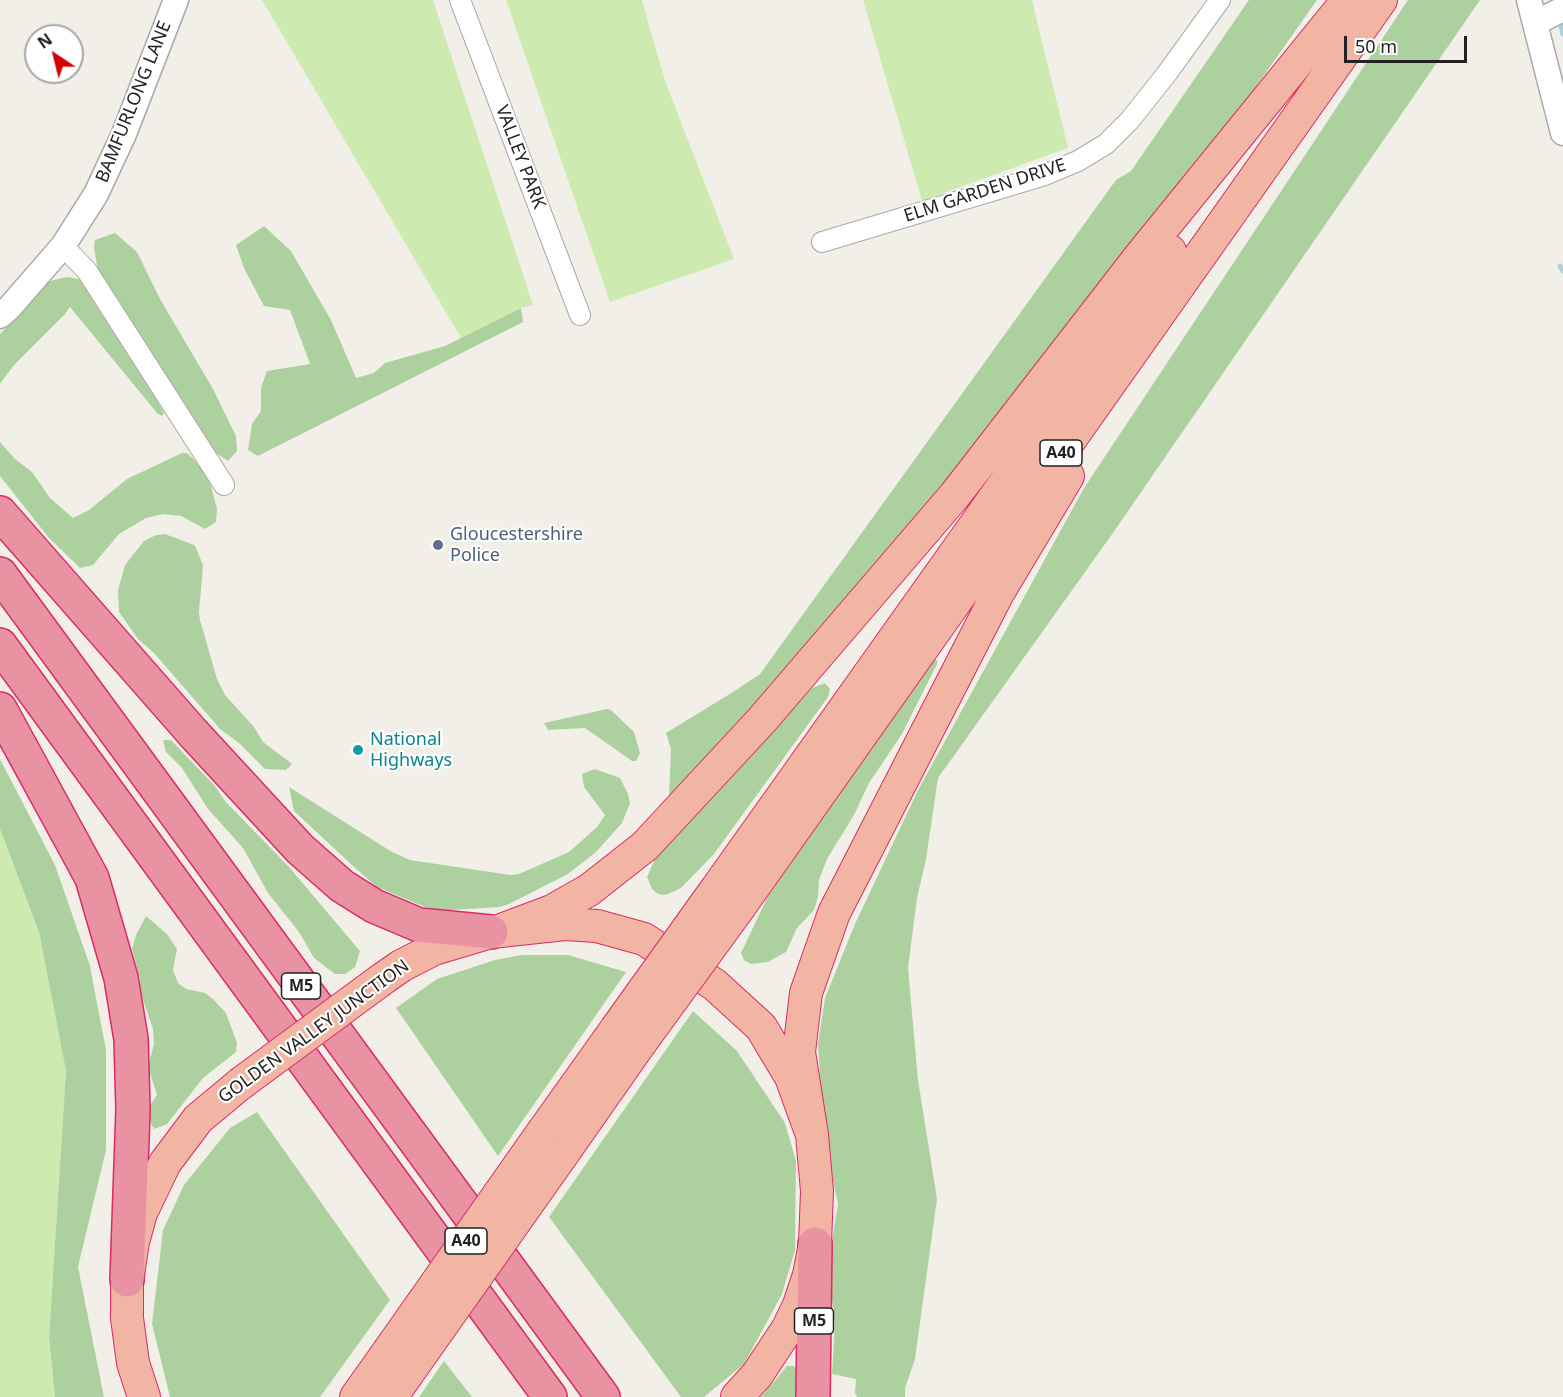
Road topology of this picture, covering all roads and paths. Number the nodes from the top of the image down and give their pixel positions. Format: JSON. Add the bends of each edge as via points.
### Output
{"nodes":[{"id":1,"x":176,"y":0,"type":"edge"},
{"id":2,"x":460,"y":0,"type":"edge"},
{"id":3,"x":1220,"y":0,"type":"edge"},
{"id":4,"x":1349,"y":0,"type":"edge"},
{"id":5,"x":1381,"y":0,"type":"edge"},
{"id":6,"x":1529,"y":0,"type":"edge"},
{"id":7,"x":1563,"y":9,"type":"edge"},
{"id":8,"x":1535,"y":23,"type":"junction"},
{"id":9,"x":1563,"y":134,"type":"edge"},
{"id":10,"x":1212,"y":240,"type":"junction"},
{"id":11,"x":822,"y":242,"type":"dead end"},
{"id":12,"x":63,"y":246,"type":"junction"},
{"id":13,"x":580,"y":315,"type":"dead end"},
{"id":14,"x":0,"y":316,"type":"edge"},
{"id":15,"x":224,"y":485,"type":"dead end"},
{"id":16,"x":0,"y":513,"type":"edge"},
{"id":17,"x":0,"y":574,"type":"edge"},
{"id":18,"x":0,"y":645,"type":"edge"},
{"id":19,"x":0,"y":709,"type":"edge"},
{"id":20,"x":729,"y":896,"type":"junction"},
{"id":21,"x":498,"y":930,"type":"junction"},
{"id":22,"x":812,"y":1135,"type":"junction"},
{"id":23,"x":815,"y":1244,"type":"junction"},
{"id":24,"x":127,"y":1280,"type":"junction"},
{"id":25,"x":395,"y":1375,"type":"edge"},
{"id":26,"x":141,"y":1393,"type":"edge"},
{"id":27,"x":356,"y":1397,"type":"edge"},
{"id":28,"x":550,"y":1397,"type":"edge"},
{"id":29,"x":603,"y":1397,"type":"edge"},
{"id":30,"x":737,"y":1397,"type":"edge"},
{"id":31,"x":813,"y":1397,"type":"edge"}],
"edges":[{"from":1,"to":12,"type":"street","name":"BAMFURLONG LANE","via":[[124,134],[96,194]]},
{"from":2,"to":13,"type":"street","name":"VALLEY PARK"},
{"from":3,"to":11,"type":"street","name":"ELM GARDEN DRIVE","via":[[1130,120],[1106,144],[1042,176]]},
{"from":4,"to":20,"type":"highway","number":"A40"},
{"from":4,"to":21,"type":"highway","via":[[1141,255],[955,495],[762,720],[645,846],[589,890],[552,911]]},
{"from":5,"to":10,"type":"highway","number":"A40"},
{"from":6,"to":8,"type":"street"},
{"from":7,"to":8,"type":"street"},
{"from":8,"to":9,"type":"street"},
{"from":10,"to":20,"type":"highway","number":"A40"},
{"from":10,"to":22,"type":"highway","via":[[998,593],[834,913],[806,993],[799,1052]]},
{"from":12,"to":14,"type":"street","name":"BAMFURLONG LANE"},
{"from":12,"to":15,"type":"street","via":[[87,271]]},
{"from":16,"to":21,"type":"highway","via":[[193,733],[300,849],[342,886],[374,906],[419,925]]},
{"from":17,"to":29,"type":"highway","number":"M5"},
{"from":18,"to":28,"type":"highway","number":"M5"},
{"from":19,"to":24,"type":"highway","via":[[92,878],[121,978],[131,1039],[133,1109]]},
{"from":20,"to":25,"type":"highway","number":"A40","bridge":true,"via":[[553,1143]]},
{"from":21,"to":22,"type":"highway","name":"GOLDEN VALLEY JUNCTION","via":[[565,924],[597,926],[644,939],[715,985],[761,1027],[791,1077]]},
{"from":21,"to":24,"type":"highway","name":"GOLDEN VALLEY JUNCTION","bridge":true,"via":[[434,949],[401,966],[198,1119],[165,1163],[141,1213]]},
{"from":22,"to":23,"type":"highway","name":"GOLDEN VALLEY JUNCTION","via":[[817,1191]]},
{"from":23,"to":30,"type":"highway","name":"GOLDEN VALLEY JUNCTION","via":[[799,1305],[788,1329]]},
{"from":23,"to":31,"type":"highway","number":"M5"},
{"from":24,"to":26,"type":"highway","name":"GOLDEN VALLEY JUNCTION","via":[[127,1318]]},
{"from":25,"to":27,"type":"highway","number":"A40"}]}
